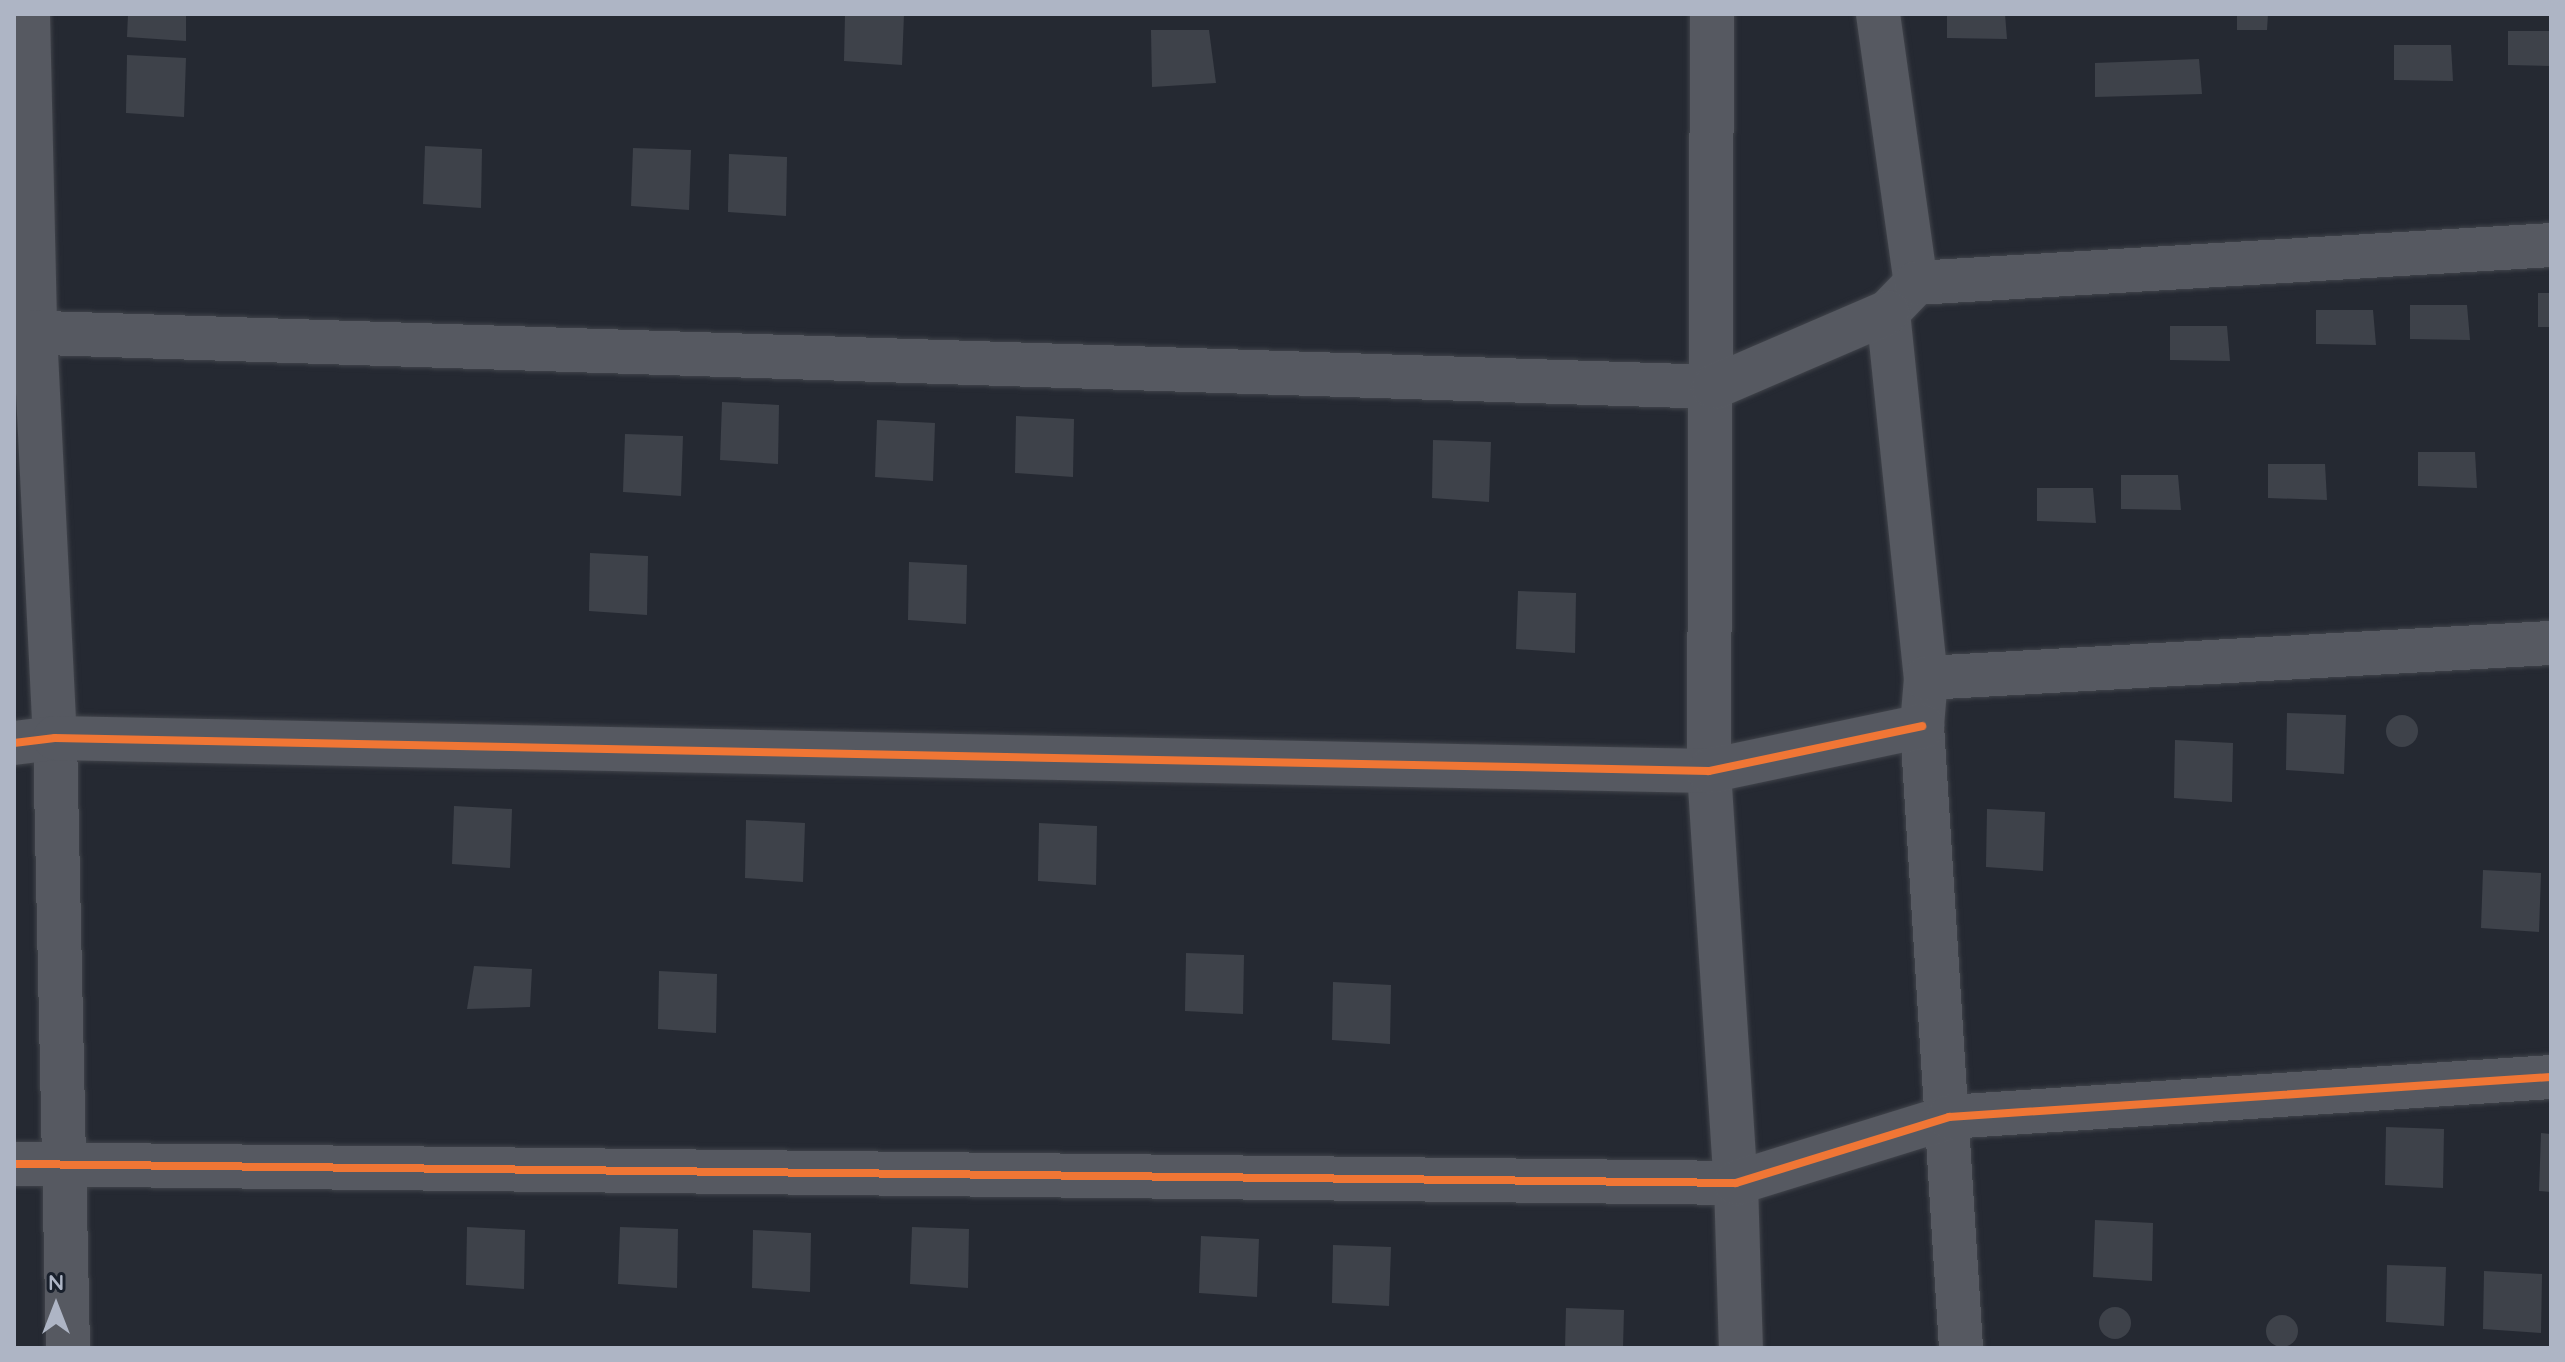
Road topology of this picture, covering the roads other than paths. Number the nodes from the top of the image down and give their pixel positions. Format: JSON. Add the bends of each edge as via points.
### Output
{"nodes":[{"id":1,"x":28,"y":14,"type":"edge"},
{"id":2,"x":1712,"y":14,"type":"edge"},
{"id":3,"x":1878,"y":14,"type":"edge"},
{"id":4,"x":2551,"y":245,"type":"edge"},
{"id":5,"x":1902,"y":298,"type":"junction"},
{"id":6,"x":24,"y":332,"type":"edge"},
{"id":7,"x":1714,"y":387,"type":"junction"},
{"id":8,"x":2551,"y":643,"type":"edge"},
{"id":9,"x":1926,"y":678,"type":"junction"},
{"id":10,"x":1922,"y":726,"type":"junction"},
{"id":11,"x":35,"y":741,"type":"edge"},
{"id":12,"x":1709,"y":771,"type":"junction"},
{"id":13,"x":2551,"y":1077,"type":"edge"},
{"id":14,"x":1949,"y":1117,"type":"junction"},
{"id":15,"x":62,"y":1161,"type":"junction"},
{"id":16,"x":14,"y":1164,"type":"edge"},
{"id":17,"x":1736,"y":1183,"type":"junction"},
{"id":18,"x":68,"y":1348,"type":"edge"},
{"id":19,"x":1741,"y":1348,"type":"edge"},
{"id":20,"x":1961,"y":1348,"type":"edge"}],
"edges":[{"from":1,"to":6,"type":"street"},
{"from":2,"to":7,"type":"street"},
{"from":3,"to":5,"type":"street"},
{"from":4,"to":5,"type":"street"},
{"from":5,"to":7,"type":"street"},
{"from":5,"to":9,"type":"street"},
{"from":6,"to":7,"type":"street"},
{"from":6,"to":11,"type":"street"},
{"from":7,"to":12,"type":"street"},
{"from":8,"to":9,"type":"street"},
{"from":9,"to":10,"type":"street"},
{"from":10,"to":12,"type":"street"},
{"from":10,"to":14,"type":"street"},
{"from":11,"to":12,"type":"street"},
{"from":11,"to":15,"type":"street"},
{"from":12,"to":17,"type":"street"},
{"from":13,"to":14,"type":"street"},
{"from":14,"to":17,"type":"street"},
{"from":14,"to":20,"type":"street"},
{"from":15,"to":16,"type":"street"},
{"from":15,"to":17,"type":"street"},
{"from":15,"to":18,"type":"street"},
{"from":17,"to":19,"type":"street"}]}
